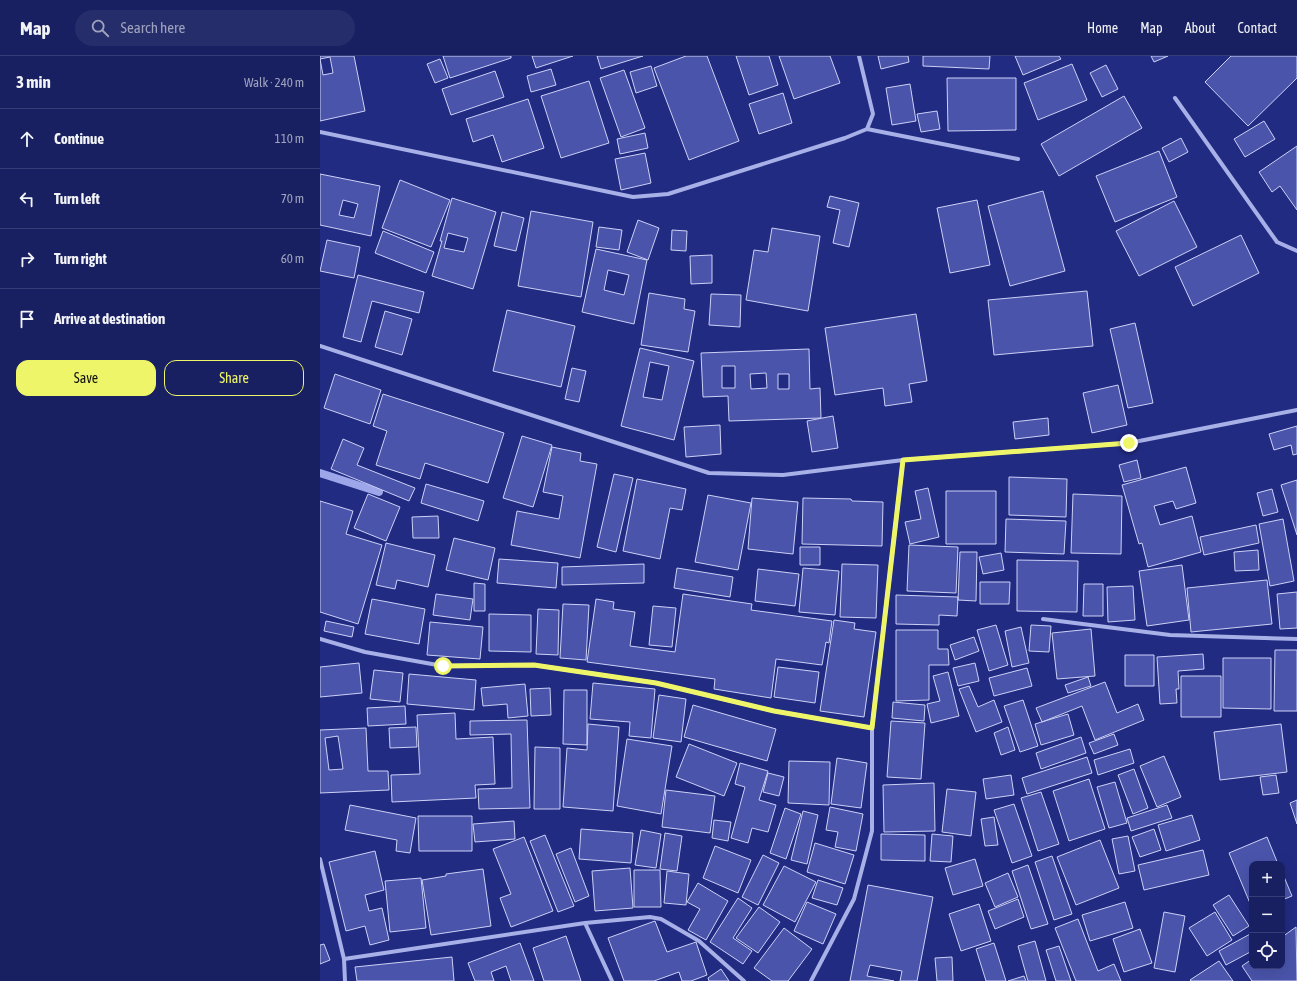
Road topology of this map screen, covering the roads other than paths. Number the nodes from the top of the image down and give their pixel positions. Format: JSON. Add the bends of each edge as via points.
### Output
{"nodes":[{"id":1,"x":859,"y":56,"type":"edge"},
{"id":2,"x":1175,"y":98,"type":"dead end"},
{"id":3,"x":867,"y":129,"type":"junction"},
{"id":4,"x":320,"y":132,"type":"edge"},
{"id":5,"x":1018,"y":159,"type":"dead end"},
{"id":6,"x":1297,"y":251,"type":"edge"},
{"id":7,"x":320,"y":346,"type":"edge"},
{"id":8,"x":1297,"y":410,"type":"edge"},
{"id":9,"x":903,"y":460,"type":"junction"},
{"id":10,"x":1043,"y":619,"type":"dead end"},
{"id":11,"x":1297,"y":639,"type":"edge"},
{"id":12,"x":320,"y":640,"type":"edge"},
{"id":13,"x":872,"y":728,"type":"junction"},
{"id":14,"x":320,"y":859,"type":"edge"},
{"id":15,"x":585,"y":923,"type":"junction"},
{"id":16,"x":344,"y":959,"type":"junction"},
{"id":17,"x":345,"y":981,"type":"edge"},
{"id":18,"x":612,"y":981,"type":"edge"},
{"id":19,"x":744,"y":981,"type":"edge"},
{"id":20,"x":811,"y":981,"type":"edge"}],
"edges":[{"from":1,"to":3,"type":"street","via":[[873,114]]},
{"from":2,"to":6,"type":"street","via":[[1277,242]]},
{"from":3,"to":4,"type":"street","via":[[668,194],[633,197]]},
{"from":3,"to":5,"type":"street"},
{"from":7,"to":9,"type":"street","via":[[709,473],[783,475]]},
{"from":8,"to":9,"type":"street","via":[[1129,443]]},
{"from":9,"to":13,"type":"street"},
{"from":10,"to":11,"type":"street","via":[[1170,636]]},
{"from":12,"to":13,"type":"street","via":[[365,652],[443,666],[534,665],[656,683],[774,711]]},
{"from":13,"to":20,"type":"street","via":[[872,831],[854,899]]},
{"from":14,"to":16,"type":"street"},
{"from":15,"to":16,"type":"street"},
{"from":15,"to":18,"type":"street"},
{"from":15,"to":19,"type":"street","via":[[662,919],[700,941]]},
{"from":16,"to":17,"type":"street"}]}
